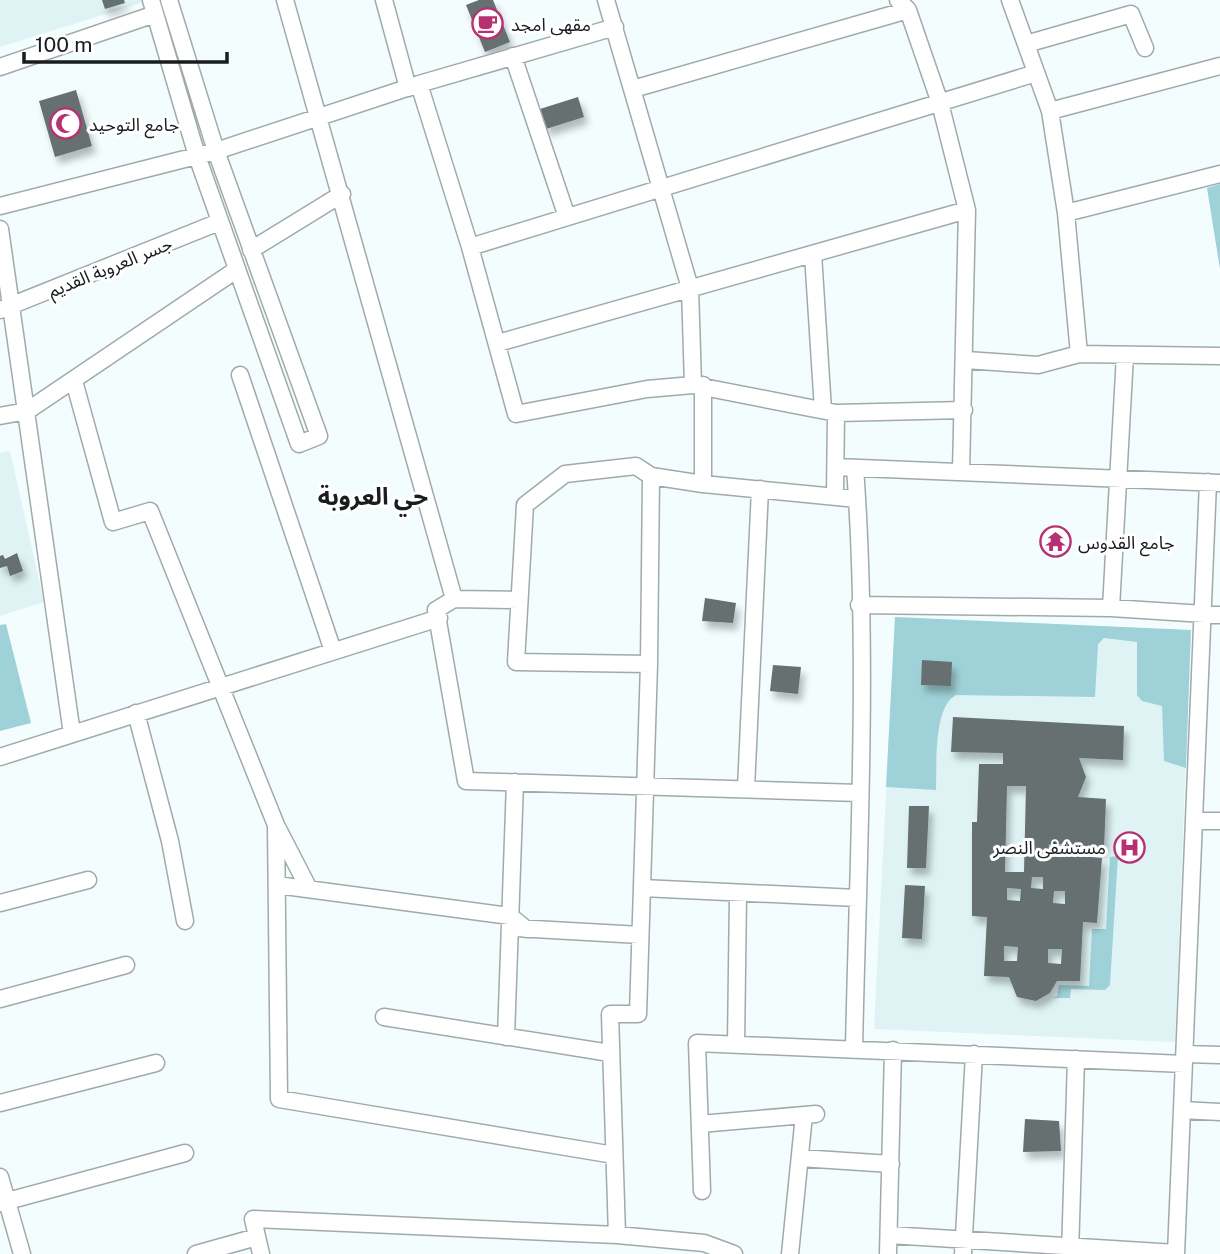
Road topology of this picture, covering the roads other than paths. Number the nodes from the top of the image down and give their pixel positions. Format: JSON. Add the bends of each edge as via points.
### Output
{"nodes":[{"id":1,"x":169,"y":0,"type":"edge"},
{"id":2,"x":285,"y":0,"type":"edge"},
{"id":3,"x":384,"y":0,"type":"edge"},
{"id":4,"x":1010,"y":0,"type":"edge"},
{"id":5,"x":611,"y":1,"type":"edge"},
{"id":6,"x":897,"y":6,"type":"edge"},
{"id":7,"x":153,"y":7,"type":"edge"},
{"id":8,"x":1128,"y":7,"type":"edge"},
{"id":9,"x":615,"y":27,"type":"junction"},
{"id":10,"x":1026,"y":44,"type":"junction"},
{"id":11,"x":1145,"y":47,"type":"dead end"},
{"id":12,"x":513,"y":56,"type":"junction"},
{"id":13,"x":1220,"y":66,"type":"edge"},
{"id":14,"x":0,"y":67,"type":"edge"},
{"id":15,"x":1036,"y":73,"type":"junction"},
{"id":16,"x":414,"y":86,"type":"junction"},
{"id":17,"x":633,"y":89,"type":"junction"},
{"id":18,"x":940,"y":103,"type":"junction"},
{"id":19,"x":1050,"y":111,"type":"junction"},
{"id":20,"x":320,"y":118,"type":"junction"},
{"id":21,"x":216,"y":151,"type":"junction"},
{"id":22,"x":197,"y":156,"type":"junction"},
{"id":23,"x":1220,"y":174,"type":"edge"},
{"id":24,"x":663,"y":188,"type":"junction"},
{"id":25,"x":342,"y":194,"type":"junction"},
{"id":26,"x":0,"y":206,"type":"edge"},
{"id":27,"x":967,"y":210,"type":"junction"},
{"id":28,"x":1066,"y":213,"type":"junction"},
{"id":29,"x":567,"y":217,"type":"junction"},
{"id":30,"x":219,"y":222,"type":"junction"},
{"id":31,"x":0,"y":229,"type":"edge"},
{"id":32,"x":470,"y":247,"type":"junction"},
{"id":33,"x":251,"y":250,"type":"junction"},
{"id":34,"x":813,"y":254,"type":"junction"},
{"id":35,"x":236,"y":270,"type":"junction"},
{"id":36,"x":690,"y":288,"type":"junction"},
{"id":37,"x":6,"y":308,"type":"edge"},
{"id":38,"x":498,"y":343,"type":"junction"},
{"id":39,"x":1079,"y":354,"type":"junction"},
{"id":40,"x":1125,"y":355,"type":"junction"},
{"id":41,"x":1220,"y":356,"type":"edge"},
{"id":42,"x":966,"y":360,"type":"junction"},
{"id":43,"x":240,"y":375,"type":"dead end"},
{"id":44,"x":74,"y":381,"type":"junction"},
{"id":45,"x":698,"y":385,"type":"junction"},
{"id":46,"x":964,"y":410,"type":"junction"},
{"id":47,"x":27,"y":411,"type":"junction"},
{"id":48,"x":830,"y":411,"type":"junction"},
{"id":49,"x":0,"y":416,"type":"edge"},
{"id":50,"x":836,"y":467,"type":"junction"},
{"id":51,"x":855,"y":468,"type":"junction"},
{"id":52,"x":961,"y":472,"type":"junction"},
{"id":53,"x":651,"y":476,"type":"junction"},
{"id":54,"x":1117,"y":478,"type":"junction"},
{"id":55,"x":1214,"y":482,"type":"edge"},
{"id":56,"x":703,"y":484,"type":"junction"},
{"id":57,"x":760,"y":489,"type":"junction"},
{"id":58,"x":835,"y":495,"type":"junction"},
{"id":59,"x":857,"y":499,"type":"junction"},
{"id":60,"x":454,"y":599,"type":"junction"},
{"id":61,"x":518,"y":600,"type":"junction"},
{"id":62,"x":859,"y":605,"type":"junction"},
{"id":63,"x":1111,"y":608,"type":"junction"},
{"id":64,"x":1203,"y":614,"type":"junction"},
{"id":65,"x":1220,"y":615,"type":"edge"},
{"id":66,"x":439,"y":618,"type":"junction"},
{"id":67,"x":333,"y":651,"type":"junction"},
{"id":68,"x":649,"y":664,"type":"junction"},
{"id":69,"x":220,"y":687,"type":"junction"},
{"id":70,"x":136,"y":713,"type":"junction"},
{"id":71,"x":72,"y":734,"type":"junction"},
{"id":72,"x":0,"y":757,"type":"edge"},
{"id":73,"x":515,"y":782,"type":"junction"},
{"id":74,"x":645,"y":785,"type":"junction"},
{"id":75,"x":746,"y":788,"type":"junction"},
{"id":76,"x":859,"y":793,"type":"junction"},
{"id":77,"x":1194,"y":821,"type":"junction"},
{"id":78,"x":1220,"y":821,"type":"edge"},
{"id":79,"x":276,"y":825,"type":"junction"},
{"id":80,"x":88,"y":880,"type":"dead end"},
{"id":81,"x":277,"y":885,"type":"junction"},
{"id":82,"x":642,"y":888,"type":"junction"},
{"id":83,"x":309,"y":889,"type":"junction"},
{"id":84,"x":737,"y":894,"type":"junction"},
{"id":85,"x":857,"y":898,"type":"junction"},
{"id":86,"x":0,"y":903,"type":"edge"},
{"id":87,"x":185,"y":921,"type":"dead end"},
{"id":88,"x":515,"y":924,"type":"junction"},
{"id":89,"x":640,"y":935,"type":"junction"},
{"id":90,"x":126,"y":965,"type":"dead end"},
{"id":91,"x":0,"y":999,"type":"edge"},
{"id":92,"x":384,"y":1017,"type":"dead end"},
{"id":93,"x":506,"y":1037,"type":"junction"},
{"id":94,"x":736,"y":1044,"type":"junction"},
{"id":95,"x":854,"y":1048,"type":"junction"},
{"id":96,"x":893,"y":1050,"type":"junction"},
{"id":97,"x":610,"y":1053,"type":"junction"},
{"id":98,"x":974,"y":1054,"type":"junction"},
{"id":99,"x":1220,"y":1055,"type":"edge"},
{"id":100,"x":1076,"y":1059,"type":"junction"},
{"id":101,"x":1184,"y":1059,"type":"junction"},
{"id":102,"x":156,"y":1063,"type":"dead end"},
{"id":103,"x":0,"y":1104,"type":"edge"},
{"id":104,"x":1182,"y":1110,"type":"junction"},
{"id":105,"x":1220,"y":1112,"type":"edge"},
{"id":106,"x":700,"y":1124,"type":"junction"},
{"id":107,"x":185,"y":1153,"type":"dead end"},
{"id":108,"x":614,"y":1155,"type":"junction"},
{"id":109,"x":800,"y":1158,"type":"junction"},
{"id":110,"x":891,"y":1164,"type":"junction"},
{"id":111,"x":0,"y":1177,"type":"edge"},
{"id":112,"x":702,"y":1191,"type":"dead end"},
{"id":113,"x":4,"y":1203,"type":"edge"},
{"id":114,"x":617,"y":1235,"type":"junction"},
{"id":115,"x":889,"y":1235,"type":"junction"},
{"id":116,"x":257,"y":1237,"type":"junction"},
{"id":117,"x":963,"y":1247,"type":"edge"},
{"id":118,"x":1070,"y":1250,"type":"edge"},
{"id":119,"x":22,"y":1254,"type":"edge"},
{"id":120,"x":196,"y":1254,"type":"edge"},
{"id":121,"x":261,"y":1254,"type":"edge"},
{"id":122,"x":734,"y":1254,"type":"edge"},
{"id":123,"x":790,"y":1254,"type":"edge"},
{"id":124,"x":888,"y":1254,"type":"edge"},
{"id":125,"x":1176,"y":1254,"type":"edge"}],
"edges":[{"from":1,"to":21,"type":"street"},
{"from":2,"to":20,"type":"street"},
{"from":3,"to":16,"type":"street"},
{"from":4,"to":10,"type":"street"},
{"from":5,"to":9,"type":"street"},
{"from":6,"to":17,"type":"street"},
{"from":6,"to":18,"type":"street"},
{"from":7,"to":14,"type":"street"},
{"from":7,"to":22,"type":"street"},
{"from":8,"to":10,"type":"street"},
{"from":8,"to":11,"type":"street"},
{"from":9,"to":12,"type":"street"},
{"from":9,"to":17,"type":"street"},
{"from":10,"to":15,"type":"street"},
{"from":12,"to":16,"type":"street"},
{"from":12,"to":29,"type":"street"},
{"from":13,"to":19,"type":"street"},
{"from":15,"to":18,"type":"street"},
{"from":15,"to":19,"type":"street"},
{"from":16,"to":20,"type":"street"},
{"from":16,"to":32,"type":"street"},
{"from":17,"to":24,"type":"street"},
{"from":18,"to":24,"type":"street"},
{"from":18,"to":27,"type":"street"},
{"from":19,"to":28,"type":"street"},
{"from":20,"to":21,"type":"street"},
{"from":20,"to":25,"type":"street"},
{"from":21,"to":22,"type":"street"},
{"from":21,"to":33,"type":"street"},
{"from":22,"to":26,"type":"street"},
{"from":22,"to":30,"type":"street"},
{"from":23,"to":28,"type":"street"},
{"from":24,"to":29,"type":"street"},
{"from":24,"to":36,"type":"street"},
{"from":25,"to":33,"type":"street"},
{"from":25,"to":60,"type":"street"},
{"from":27,"to":34,"type":"street"},
{"from":27,"to":42,"type":"street"},
{"from":28,"to":39,"type":"street"},
{"from":29,"to":32,"type":"street"},
{"from":30,"to":35,"type":"street"},
{"from":30,"to":37,"type":"street","name":"جسر العروبة القديم"},
{"from":31,"to":37,"type":"street"},
{"from":32,"to":38,"type":"street"},
{"from":33,"to":35,"type":"street","via":[[319,436],[299,444]]},
{"from":34,"to":36,"type":"street"},
{"from":34,"to":48,"type":"street"},
{"from":35,"to":44,"type":"street"},
{"from":36,"to":38,"type":"street"},
{"from":36,"to":45,"type":"street"},
{"from":37,"to":47,"type":"street"},
{"from":38,"to":45,"type":"street","via":[[516,414],[647,389]]},
{"from":39,"to":40,"type":"street"},
{"from":39,"to":42,"type":"street","via":[[1038,365]]},
{"from":40,"to":41,"type":"street"},
{"from":40,"to":54,"type":"street"},
{"from":42,"to":46,"type":"street"},
{"from":43,"to":67,"type":"street"},
{"from":44,"to":47,"type":"street"},
{"from":44,"to":69,"type":"street","via":[[113,522],[150,511]]},
{"from":45,"to":48,"type":"street"},
{"from":45,"to":56,"type":"street"},
{"from":46,"to":48,"type":"street"},
{"from":46,"to":52,"type":"street"},
{"from":47,"to":49,"type":"street"},
{"from":47,"to":71,"type":"street"},
{"from":48,"to":50,"type":"street"},
{"from":50,"to":51,"type":"street"},
{"from":50,"to":58,"type":"street"},
{"from":51,"to":52,"type":"street"},
{"from":51,"to":59,"type":"street"},
{"from":52,"to":54,"type":"street"},
{"from":53,"to":56,"type":"street"},
{"from":53,"to":61,"type":"street","via":[[636,466],[565,474],[525,505]]},
{"from":53,"to":68,"type":"street"},
{"from":54,"to":55,"type":"street"},
{"from":54,"to":63,"type":"street"},
{"from":55,"to":64,"type":"street"},
{"from":56,"to":57,"type":"street"},
{"from":57,"to":58,"type":"street"},
{"from":57,"to":75,"type":"street"},
{"from":58,"to":59,"type":"street"},
{"from":59,"to":62,"type":"street"},
{"from":60,"to":61,"type":"street"},
{"from":60,"to":66,"type":"street","via":[[436,610]]},
{"from":61,"to":68,"type":"street","via":[[516,662]]},
{"from":62,"to":63,"type":"street"},
{"from":62,"to":76,"type":"street"},
{"from":63,"to":64,"type":"street"},
{"from":64,"to":65,"type":"street"},
{"from":64,"to":77,"type":"street"},
{"from":66,"to":67,"type":"street"},
{"from":66,"to":73,"type":"street","via":[[466,780]]},
{"from":67,"to":69,"type":"street"},
{"from":68,"to":74,"type":"street"},
{"from":69,"to":70,"type":"street"},
{"from":69,"to":79,"type":"street"},
{"from":70,"to":71,"type":"street"},
{"from":70,"to":87,"type":"street","via":[[170,841]]},
{"from":71,"to":72,"type":"street"},
{"from":73,"to":74,"type":"street"},
{"from":73,"to":88,"type":"street"},
{"from":74,"to":75,"type":"street"},
{"from":74,"to":82,"type":"street"},
{"from":75,"to":76,"type":"street"},
{"from":76,"to":85,"type":"street"},
{"from":77,"to":78,"type":"street"},
{"from":77,"to":101,"type":"street"},
{"from":79,"to":81,"type":"street"},
{"from":79,"to":83,"type":"street"},
{"from":80,"to":86,"type":"street"},
{"from":81,"to":83,"type":"street"},
{"from":81,"to":108,"type":"street","via":[[279,1099]]},
{"from":82,"to":84,"type":"street"},
{"from":82,"to":89,"type":"street"},
{"from":83,"to":88,"type":"street"},
{"from":84,"to":85,"type":"street"},
{"from":84,"to":94,"type":"street"},
{"from":85,"to":95,"type":"street"},
{"from":88,"to":89,"type":"street"},
{"from":88,"to":93,"type":"street"},
{"from":89,"to":97,"type":"street","via":[[638,1014],[610,1014]]},
{"from":90,"to":91,"type":"street"},
{"from":92,"to":93,"type":"street"},
{"from":93,"to":97,"type":"street"},
{"from":94,"to":95,"type":"street"},
{"from":94,"to":106,"type":"street","via":[[697,1042]]},
{"from":95,"to":96,"type":"street"},
{"from":96,"to":98,"type":"street"},
{"from":96,"to":110,"type":"street"},
{"from":97,"to":108,"type":"street"},
{"from":98,"to":100,"type":"street"},
{"from":98,"to":117,"type":"street"},
{"from":99,"to":101,"type":"street"},
{"from":100,"to":101,"type":"street"},
{"from":100,"to":118,"type":"street"},
{"from":101,"to":104,"type":"street"},
{"from":102,"to":103,"type":"street"},
{"from":104,"to":105,"type":"street"},
{"from":104,"to":125,"type":"street"},
{"from":106,"to":109,"type":"street","via":[[810,1114]]},
{"from":106,"to":112,"type":"street"},
{"from":107,"to":113,"type":"street"},
{"from":108,"to":114,"type":"street"},
{"from":109,"to":110,"type":"street"},
{"from":109,"to":123,"type":"street"},
{"from":110,"to":115,"type":"street"},
{"from":111,"to":113,"type":"street"},
{"from":113,"to":119,"type":"street"},
{"from":114,"to":116,"type":"street","via":[[253,1219]]},
{"from":114,"to":122,"type":"street","via":[[704,1243]]},
{"from":115,"to":117,"type":"street"},
{"from":115,"to":124,"type":"street"},
{"from":116,"to":120,"type":"street"},
{"from":116,"to":121,"type":"street"},
{"from":117,"to":118,"type":"street"},
{"from":118,"to":125,"type":"street"}]}
